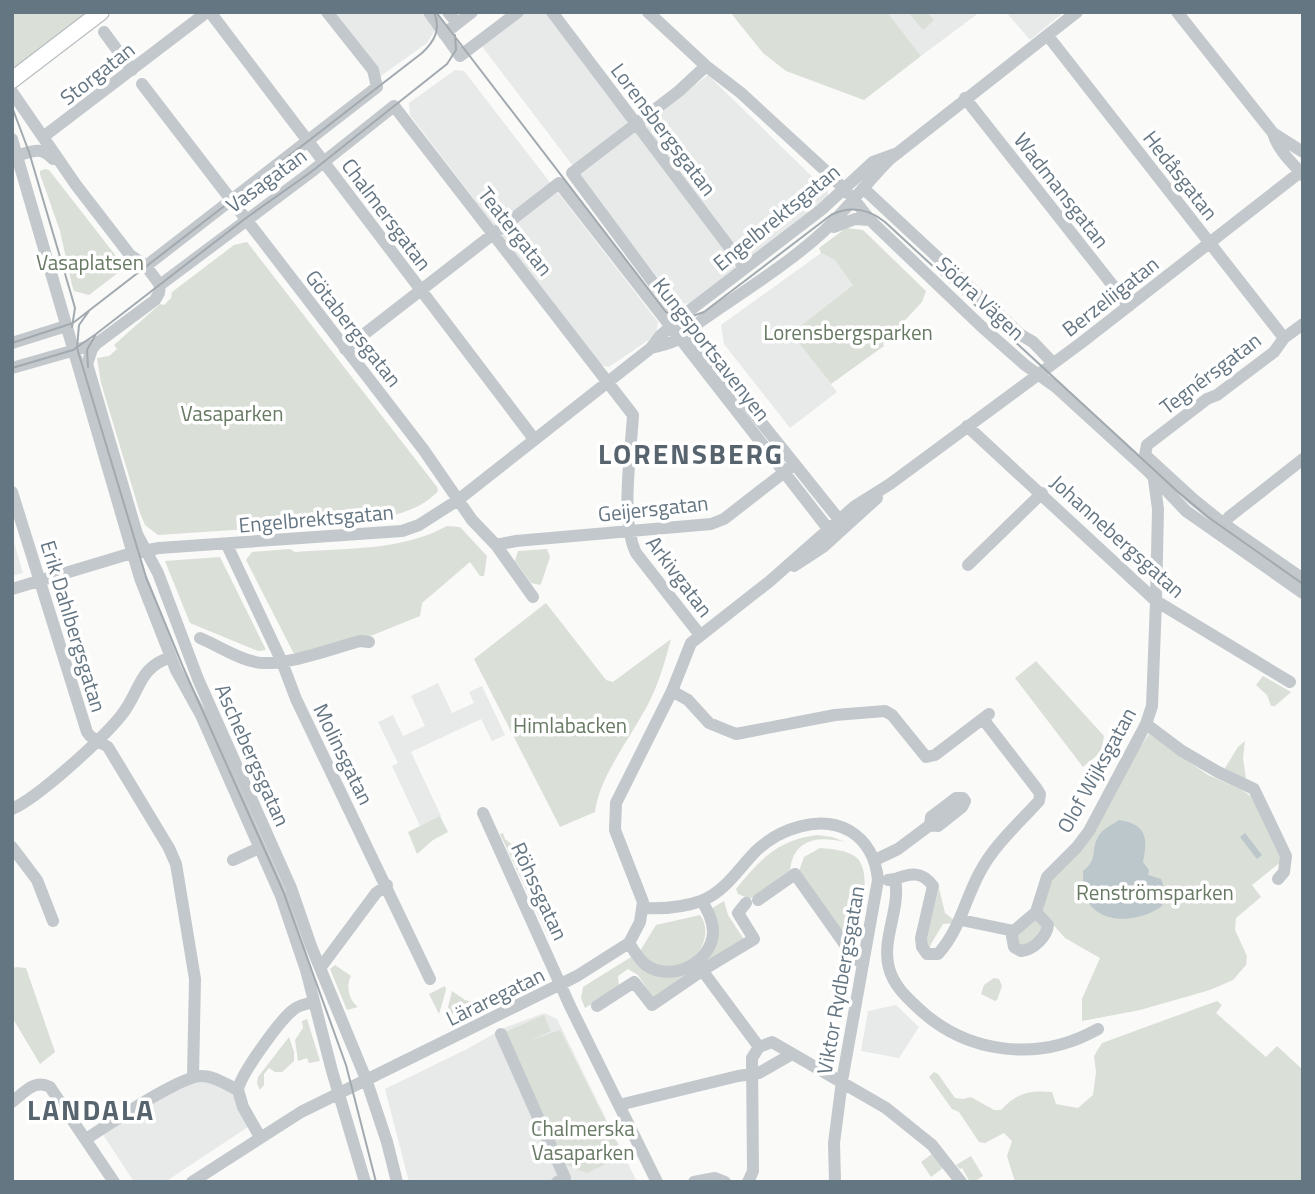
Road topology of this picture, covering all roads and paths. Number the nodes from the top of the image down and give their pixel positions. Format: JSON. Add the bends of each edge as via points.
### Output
{"nodes":[{"id":1,"x":101,"y":12,"type":"edge"},
{"id":2,"x":209,"y":12,"type":"edge"},
{"id":3,"x":327,"y":12,"type":"edge"},
{"id":4,"x":429,"y":12,"type":"edge"},
{"id":5,"x":448,"y":12,"type":"edge"},
{"id":6,"x":472,"y":12,"type":"edge"},
{"id":7,"x":519,"y":12,"type":"edge"},
{"id":8,"x":552,"y":12,"type":"edge"},
{"id":9,"x":648,"y":12,"type":"edge"},
{"id":10,"x":1077,"y":12,"type":"edge"},
{"id":11,"x":1177,"y":12,"type":"edge"},
{"id":12,"x":457,"y":23,"type":"junction"},
{"id":13,"x":104,"y":32,"type":"dead end"},
{"id":14,"x":444,"y":34,"type":"junction"},
{"id":15,"x":1048,"y":36,"type":"junction"},
{"id":16,"x":706,"y":66,"type":"junction"},
{"id":17,"x":132,"y":70,"type":"junction"},
{"id":18,"x":12,"y":80,"type":"edge"},
{"id":19,"x":142,"y":84,"type":"dead end"},
{"id":20,"x":12,"y":92,"type":"edge"},
{"id":21,"x":965,"y":98,"type":"junction"},
{"id":22,"x":394,"y":106,"type":"joint"},
{"id":23,"x":636,"y":124,"type":"junction"},
{"id":24,"x":1273,"y":133,"type":"junction"},
{"id":25,"x":43,"y":137,"type":"junction"},
{"id":26,"x":12,"y":139,"type":"edge"},
{"id":27,"x":308,"y":140,"type":"junction"},
{"id":28,"x":1303,"y":152,"type":"edge"},
{"id":29,"x":898,"y":153,"type":"junction"},
{"id":30,"x":15,"y":157,"type":"edge"},
{"id":31,"x":323,"y":162,"type":"junction"},
{"id":32,"x":1302,"y":172,"type":"edge"},
{"id":33,"x":76,"y":185,"type":"junction"},
{"id":34,"x":863,"y":188,"type":"junction"},
{"id":35,"x":844,"y":189,"type":"junction"},
{"id":36,"x":231,"y":200,"type":"junction"},
{"id":37,"x":855,"y":200,"type":"junction"},
{"id":38,"x":246,"y":218,"type":"junction"},
{"id":39,"x":870,"y":220,"type":"junction"},
{"id":40,"x":821,"y":233,"type":"junction"},
{"id":41,"x":493,"y":234,"type":"junction"},
{"id":42,"x":1209,"y":243,"type":"junction"},
{"id":43,"x":146,"y":266,"type":"junction"},
{"id":44,"x":745,"y":268,"type":"junction"},
{"id":45,"x":160,"y":285,"type":"junction"},
{"id":46,"x":421,"y":290,"type":"junction"},
{"id":47,"x":1129,"y":306,"type":"junction"},
{"id":48,"x":681,"y":318,"type":"junction"},
{"id":49,"x":1303,"y":324,"type":"edge"},
{"id":50,"x":66,"y":326,"type":"junction"},
{"id":51,"x":670,"y":327,"type":"junction"},
{"id":52,"x":691,"y":332,"type":"junction"},
{"id":53,"x":1284,"y":338,"type":"junction"},
{"id":54,"x":679,"y":339,"type":"junction"},
{"id":55,"x":12,"y":343,"type":"edge"},
{"id":56,"x":96,"y":344,"type":"junction"},
{"id":57,"x":651,"y":348,"type":"junction"},
{"id":58,"x":75,"y":349,"type":"junction"},
{"id":59,"x":345,"y":349,"type":"junction"},
{"id":60,"x":1053,"y":363,"type":"junction"},
{"id":61,"x":12,"y":368,"type":"edge"},
{"id":62,"x":1037,"y":374,"type":"junction"},
{"id":63,"x":608,"y":380,"type":"junction"},
{"id":64,"x":967,"y":426,"type":"junction"},
{"id":65,"x":534,"y":439,"type":"junction"},
{"id":66,"x":1303,"y":459,"type":"edge"},
{"id":67,"x":796,"y":463,"type":"junction"},
{"id":68,"x":784,"y":472,"type":"junction"},
{"id":69,"x":1154,"y":480,"type":"junction"},
{"id":70,"x":12,"y":492,"type":"edge"},
{"id":71,"x":1042,"y":493,"type":"junction"},
{"id":72,"x":1174,"y":499,"type":"junction"},
{"id":73,"x":458,"y":500,"type":"junction"},
{"id":74,"x":1158,"y":509,"type":"junction"},
{"id":75,"x":842,"y":523,"type":"junction"},
{"id":76,"x":1224,"y":524,"type":"junction"},
{"id":77,"x":628,"y":531,"type":"junction"},
{"id":78,"x":829,"y":535,"type":"junction"},
{"id":79,"x":228,"y":544,"type":"junction"},
{"id":80,"x":496,"y":545,"type":"junction"},
{"id":81,"x":145,"y":550,"type":"junction"},
{"id":82,"x":132,"y":553,"type":"junction"},
{"id":83,"x":968,"y":565,"type":"dead end"},
{"id":84,"x":1303,"y":579,"type":"edge"},
{"id":85,"x":39,"y":581,"type":"junction"},
{"id":86,"x":12,"y":589,"type":"edge"},
{"id":87,"x":1303,"y":593,"type":"edge"},
{"id":88,"x":533,"y":597,"type":"dead end"},
{"id":89,"x":1156,"y":601,"type":"junction"},
{"id":90,"x":700,"y":635,"type":"junction"},
{"id":91,"x":200,"y":638,"type":"dead end"},
{"id":92,"x":369,"y":642,"type":"dead end"},
{"id":93,"x":172,"y":657,"type":"junction"},
{"id":94,"x":282,"y":662,"type":"junction"},
{"id":95,"x":1290,"y":682,"type":"dead end"},
{"id":96,"x":672,"y":691,"type":"junction"},
{"id":97,"x":1146,"y":724,"type":"junction"},
{"id":98,"x":97,"y":741,"type":"junction"},
{"id":99,"x":12,"y":809,"type":"edge"},
{"id":100,"x":483,"y":813,"type":"dead end"},
{"id":101,"x":930,"y":825,"type":"dead end"},
{"id":102,"x":12,"y":847,"type":"edge"},
{"id":103,"x":259,"y":848,"type":"junction"},
{"id":104,"x":233,"y":860,"type":"dead end"},
{"id":105,"x":875,"y":860,"type":"junction"},
{"id":106,"x":895,"y":879,"type":"junction"},
{"id":107,"x":1278,"y":879,"type":"dead end"},
{"id":108,"x":878,"y":880,"type":"junction"},
{"id":109,"x":387,"y":885,"type":"junction"},
{"id":110,"x":702,"y":901,"type":"junction"},
{"id":111,"x":643,"y":908,"type":"junction"},
{"id":112,"x":1036,"y":912,"type":"junction"},
{"id":113,"x":961,"y":920,"type":"junction"},
{"id":114,"x":53,"y":921,"type":"dead end"},
{"id":115,"x":1011,"y":931,"type":"junction"},
{"id":116,"x":629,"y":943,"type":"junction"},
{"id":117,"x":863,"y":965,"type":"junction"},
{"id":118,"x":321,"y":967,"type":"junction"},
{"id":119,"x":699,"y":967,"type":"junction"},
{"id":120,"x":430,"y":979,"type":"dead end"},
{"id":121,"x":561,"y":985,"type":"junction"},
{"id":122,"x":314,"y":1002,"type":"junction"},
{"id":123,"x":597,"y":1006,"type":"dead end"},
{"id":124,"x":1098,"y":1029,"type":"dead end"},
{"id":125,"x":501,"y":1034,"type":"dead end"},
{"id":126,"x":761,"y":1049,"type":"junction"},
{"id":127,"x":792,"y":1054,"type":"junction"},
{"id":128,"x":752,"y":1073,"type":"junction"},
{"id":129,"x":192,"y":1077,"type":"junction"},
{"id":130,"x":842,"y":1081,"type":"junction"},
{"id":131,"x":361,"y":1082,"type":"junction"},
{"id":132,"x":238,"y":1090,"type":"junction"},
{"id":133,"x":340,"y":1093,"type":"junction"},
{"id":134,"x":12,"y":1102,"type":"edge"},
{"id":135,"x":619,"y":1105,"type":"junction"},
{"id":136,"x":260,"y":1137,"type":"junction"},
{"id":137,"x":86,"y":1139,"type":"junction"},
{"id":138,"x":561,"y":1180,"type":"edge"},
{"id":139,"x":365,"y":1181,"type":"edge"},
{"id":140,"x":114,"y":1182,"type":"edge"},
{"id":141,"x":192,"y":1182,"type":"edge"},
{"id":142,"x":396,"y":1182,"type":"edge"},
{"id":143,"x":656,"y":1182,"type":"edge"},
{"id":144,"x":694,"y":1182,"type":"edge"},
{"id":145,"x":725,"y":1182,"type":"edge"},
{"id":146,"x":748,"y":1182,"type":"edge"},
{"id":147,"x":835,"y":1182,"type":"edge"},
{"id":148,"x":961,"y":1182,"type":"edge"}],
"edges":[{"from":1,"to":18,"type":"main road"},
{"from":2,"to":17,"type":"street","name":"Storgatan"},
{"from":2,"to":27,"type":"street","name":"Chalmersgatan"},
{"from":3,"to":27,"type":"street","name":"Vasagatan","via":[[373,70],[377,87]]},
{"from":4,"to":14,"type":"street"},
{"from":5,"to":12,"type":"street"},
{"from":6,"to":12,"type":"street"},
{"from":7,"to":14,"type":"street","via":[[460,56]]},
{"from":8,"to":23,"type":"street","name":"Lorensbergsgatan"},
{"from":9,"to":16,"type":"street","name":"Södra Vägen"},
{"from":10,"to":15,"type":"street","name":"Engelbrektsgatan"},
{"from":11,"to":24,"type":"street"},
{"from":12,"to":14,"type":"street"},
{"from":13,"to":17,"type":"street"},
{"from":15,"to":21,"type":"street","name":"Engelbrektsgatan"},
{"from":15,"to":42,"type":"street","name":"Hedåsgatan"},
{"from":16,"to":23,"type":"street"},
{"from":16,"to":35,"type":"street","name":"Södra Vägen"},
{"from":17,"to":25,"type":"street","name":"Storgatan"},
{"from":19,"to":36,"type":"street","name":"Götabergsgatan"},
{"from":20,"to":25,"type":"street"},
{"from":21,"to":29,"type":"street","name":"Engelbrektsgatan"},
{"from":21,"to":47,"type":"street","name":"Wadmansgatan"},
{"from":22,"to":31,"type":"street","name":"Vasagatan"},
{"from":22,"to":41,"type":"street","name":"Teatergatan"},
{"from":23,"to":44,"type":"street","name":"Lorensbergsgatan"},
{"from":23,"to":48,"type":"street","name":"Kungsportsavenyen","via":[[572,173]]},
{"from":24,"to":28,"type":"street"},
{"from":24,"to":32,"type":"street"},
{"from":25,"to":33,"type":"street"},
{"from":26,"to":30,"type":"street"},
{"from":27,"to":31,"type":"street","name":"Chalmersgatan"},
{"from":27,"to":36,"type":"street","name":"Vasagatan"},
{"from":29,"to":34,"type":"street","name":"Engelbrektsgatan"},
{"from":29,"to":35,"type":"street","name":"Engelbrektsgatan","via":[[873,162]]},
{"from":30,"to":33,"type":"street","via":[[45,151]]},
{"from":30,"to":50,"type":"street"},
{"from":31,"to":38,"type":"street","name":"Vasagatan"},
{"from":31,"to":46,"type":"street","name":"Chalmersgatan"},
{"from":32,"to":42,"type":"street","name":"Berzeliigatan"},
{"from":33,"to":43,"type":"street","via":[[130,255]]},
{"from":34,"to":37,"type":"street","name":"Engelbrektsgatan"},
{"from":34,"to":60,"type":"street","name":"Södra Vägen"},
{"from":35,"to":37,"type":"street","name":"Södra Vägen"},
{"from":35,"to":44,"type":"street","name":"Engelbrektsgatan"},
{"from":36,"to":38,"type":"street","name":"Götabergsgatan"},
{"from":36,"to":43,"type":"street","name":"Vasagatan"},
{"from":37,"to":39,"type":"street","name":"Södra Vägen"},
{"from":37,"to":40,"type":"street","name":"Engelbrektsgatan"},
{"from":38,"to":45,"type":"street","name":"Vasagatan"},
{"from":38,"to":59,"type":"street","name":"Götabergsgatan"},
{"from":39,"to":40,"type":"street","name":"Engelbrektsgatan","via":[[845,222]]},
{"from":39,"to":62,"type":"street","name":"Södra Vägen"},
{"from":40,"to":52,"type":"street","name":"Engelbrektsgatan"},
{"from":41,"to":46,"type":"street"},
{"from":41,"to":51,"type":"street","name":"Kungsportsavenyen","via":[[559,183]]},
{"from":41,"to":63,"type":"street","name":"Teatergatan"},
{"from":42,"to":47,"type":"street","name":"Berzeliigatan"},
{"from":42,"to":53,"type":"street","name":"Hedåsgatan"},
{"from":43,"to":45,"type":"street"},
{"from":44,"to":48,"type":"street","name":"Engelbrektsgatan"},
{"from":45,"to":56,"type":"street","via":[[155,300]]},
{"from":46,"to":59,"type":"street"},
{"from":46,"to":65,"type":"street","name":"Chalmersgatan"},
{"from":47,"to":60,"type":"street","name":"Berzeliigatan"},
{"from":48,"to":51,"type":"street","name":"Engelbrektsgatan"},
{"from":48,"to":52,"type":"street","name":"Kungsportsavenyen"},
{"from":49,"to":53,"type":"street","name":"Tegnérsgatan"},
{"from":50,"to":55,"type":"street"},
{"from":50,"to":58,"type":"street"},
{"from":51,"to":54,"type":"street","name":"Kungsportsavenyen"},
{"from":51,"to":57,"type":"street","name":"Engelbrektsgatan"},
{"from":52,"to":54,"type":"street","name":"Engelbrektsgatan"},
{"from":52,"to":67,"type":"street","name":"Kungsportsavenyen"},
{"from":53,"to":76,"type":"street","name":"Tegnérsgatan","via":[[1274,352],[1147,445],[1144,455]]},
{"from":54,"to":57,"type":"street","name":"Engelbrektsgatan"},
{"from":54,"to":68,"type":"street","name":"Kungsportsavenyen"},
{"from":56,"to":58,"type":"street"},
{"from":56,"to":81,"type":"street","name":"Aschebergsgatan","via":[[87,364]]},
{"from":57,"to":63,"type":"street","name":"Engelbrektsgatan"},
{"from":58,"to":61,"type":"street"},
{"from":58,"to":82,"type":"street","name":"Aschebergsgatan"},
{"from":59,"to":73,"type":"street","name":"Götabergsgatan"},
{"from":60,"to":62,"type":"street","name":"Berzeliigatan"},
{"from":62,"to":64,"type":"street","name":"Berzeliigatan"},
{"from":62,"to":69,"type":"street","name":"Södra Vägen"},
{"from":63,"to":65,"type":"street","name":"Engelbrektsgatan"},
{"from":63,"to":77,"type":"street","name":"Arkivgatan","via":[[633,415]]},
{"from":64,"to":71,"type":"street","name":"Johannebergsgatan"},
{"from":64,"to":75,"type":"street","name":"Berzeliigatan","via":[[890,484],[862,514]]},
{"from":65,"to":73,"type":"street","name":"Engelbrektsgatan"},
{"from":66,"to":76,"type":"street"},
{"from":67,"to":68,"type":"street","name":"Geijersgatan"},
{"from":67,"to":75,"type":"street","name":"Kungsportsavenyen"},
{"from":68,"to":77,"type":"street","name":"Geijersgatan","via":[[711,524]]},
{"from":68,"to":78,"type":"street","name":"Kungsportsavenyen"},
{"from":69,"to":72,"type":"street","name":"Södra Vägen"},
{"from":69,"to":74,"type":"street","name":"Olof Wijksgatan"},
{"from":70,"to":85,"type":"street","name":"Erik Dahlbergsgatan"},
{"from":71,"to":83,"type":"street"},
{"from":71,"to":89,"type":"street","name":"Johannebergsgatan"},
{"from":72,"to":74,"type":"street","via":[[1165,499]]},
{"from":72,"to":87,"type":"street","name":"Södra Vägen"},
{"from":73,"to":79,"type":"street","name":"Engelbrektsgatan","via":[[402,531]]},
{"from":73,"to":80,"type":"street","name":"Götabergsgatan"},
{"from":74,"to":89,"type":"street","name":"Olof Wijksgatan"},
{"from":75,"to":78,"type":"street"},
{"from":76,"to":84,"type":"street"},
{"from":77,"to":80,"type":"street","name":"Geijersgatan"},
{"from":77,"to":90,"type":"street","name":"Arkivgatan","via":[[636,553]]},
{"from":78,"to":90,"type":"street","via":[[812,555]]},
{"from":79,"to":81,"type":"street","name":"Engelbrektsgatan"},
{"from":79,"to":94,"type":"street","name":"Molinsgatan"},
{"from":80,"to":88,"type":"street","name":"Götabergsgatan"},
{"from":81,"to":82,"type":"street","name":"Engelbrektsgatan"},
{"from":81,"to":118,"type":"street","name":"Aschebergsgatan"},
{"from":82,"to":85,"type":"street","name":"Engelbrektsgatan"},
{"from":82,"to":93,"type":"street","name":"Aschebergsgatan"},
{"from":85,"to":86,"type":"street","name":"Engelbrektsgatan"},
{"from":85,"to":98,"type":"street","name":"Erik Dahlbergsgatan","via":[[87,732]]},
{"from":89,"to":95,"type":"street","name":"Johannebergsgatan"},
{"from":89,"to":97,"type":"street","name":"Olof Wijksgatan","via":[[1152,706]]},
{"from":90,"to":96,"type":"street","via":[[691,643]]},
{"from":91,"to":94,"type":"street","via":[[252,662]]},
{"from":92,"to":94,"type":"street"},
{"from":93,"to":98,"type":"street","via":[[150,667],[123,713]]},
{"from":93,"to":103,"type":"street","name":"Aschebergsgatan"},
{"from":94,"to":109,"type":"street","name":"Molinsgatan"},
{"from":96,"to":111,"type":"street","via":[[618,796],[614,813],[615,830]]},
{"from":96,"to":113,"type":"street","via":[[688,699],[709,723],[736,734],[880,710],[892,715],[926,757],[986,716],[1040,797],[981,869]]},
{"from":97,"to":107,"type":"street","via":[[1206,765],[1254,789],[1286,856]]},
{"from":97,"to":112,"type":"street","name":"Olof Wijksgatan","via":[[1089,831],[1047,877]]},
{"from":98,"to":99,"type":"street"},
{"from":98,"to":129,"type":"street","name":"Erik Dahlbergsgatan","via":[[108,747],[176,864],[195,979]]},
{"from":100,"to":121,"type":"street","name":"Röhssgatan"},
{"from":101,"to":105,"type":"street"},
{"from":102,"to":114,"type":"street","via":[[37,880]]},
{"from":103,"to":104,"type":"street"},
{"from":103,"to":122,"type":"street","name":"Aschebergsgatan","via":[[281,896]]},
{"from":105,"to":108,"type":"street","name":"Viktor Rydbergsgatan"},
{"from":105,"to":110,"type":"street","name":"Viktor Rydbergsgatan","via":[[860,839],[845,829],[825,824],[804,826],[766,843],[727,884]]},
{"from":106,"to":108,"type":"street"},
{"from":106,"to":113,"type":"street","via":[[919,874],[933,887],[921,938],[927,954],[940,952]]},
{"from":106,"to":124,"type":"street","via":[[889,971],[898,987],[939,1027],[967,1040],[1010,1049],[1055,1046]]},
{"from":108,"to":117,"type":"street","name":"Viktor Rydbergsgatan"},
{"from":109,"to":118,"type":"street","via":[[376,893]]},
{"from":109,"to":120,"type":"street","name":"Molinsgatan"},
{"from":110,"to":111,"type":"street","name":"Viktor Rydbergsgatan"},
{"from":110,"to":119,"type":"street","via":[[713,930]]},
{"from":111,"to":116,"type":"street"},
{"from":112,"to":115,"type":"street"},
{"from":112,"to":115,"type":"street","name":"Olof Wijksgatan","via":[[1048,925],[1047,932],[1028,950],[1014,947]]},
{"from":113,"to":115,"type":"street","name":"Olof Wijksgatan"},
{"from":116,"to":119,"type":"street","via":[[639,959],[654,969]]},
{"from":116,"to":121,"type":"street","name":"Läraregatan"},
{"from":117,"to":119,"type":"street","via":[[795,874],[738,913],[754,939]]},
{"from":117,"to":130,"type":"street","name":"Viktor Rydbergsgatan"},
{"from":118,"to":131,"type":"street","name":"Aschebergsgatan"},
{"from":119,"to":123,"type":"street","via":[[652,1005],[634,982]]},
{"from":119,"to":126,"type":"street"},
{"from":121,"to":131,"type":"street","name":"Läraregatan"},
{"from":121,"to":135,"type":"street","name":"Röhssgatan"},
{"from":122,"to":132,"type":"street","via":[[289,1014]]},
{"from":122,"to":133,"type":"street","name":"Aschebergsgatan"},
{"from":125,"to":138,"type":"street"},
{"from":126,"to":127,"type":"street"},
{"from":126,"to":128,"type":"street"},
{"from":127,"to":128,"type":"street"},
{"from":127,"to":130,"type":"street"},
{"from":128,"to":135,"type":"street"},
{"from":128,"to":146,"type":"street","via":[[753,1171]]},
{"from":129,"to":132,"type":"street","via":[[206,1076]]},
{"from":129,"to":137,"type":"street"},
{"from":130,"to":147,"type":"street","name":"Viktor Rydbergsgatan","via":[[834,1143]]},
{"from":130,"to":148,"type":"street","via":[[932,1145]]},
{"from":131,"to":133,"type":"street","name":"Läraregatan"},
{"from":131,"to":142,"type":"street","name":"Aschebergsgatan"},
{"from":132,"to":136,"type":"street"},
{"from":133,"to":136,"type":"street","name":"Läraregatan"},
{"from":133,"to":139,"type":"street","name":"Aschebergsgatan"},
{"from":134,"to":137,"type":"street","via":[[35,1084],[50,1087]]},
{"from":135,"to":143,"type":"street","name":"Röhssgatan"},
{"from":136,"to":141,"type":"street","name":"Läraregatan"},
{"from":137,"to":140,"type":"street"},
{"from":144,"to":145,"type":"street","via":[[715,1178]]}]}
